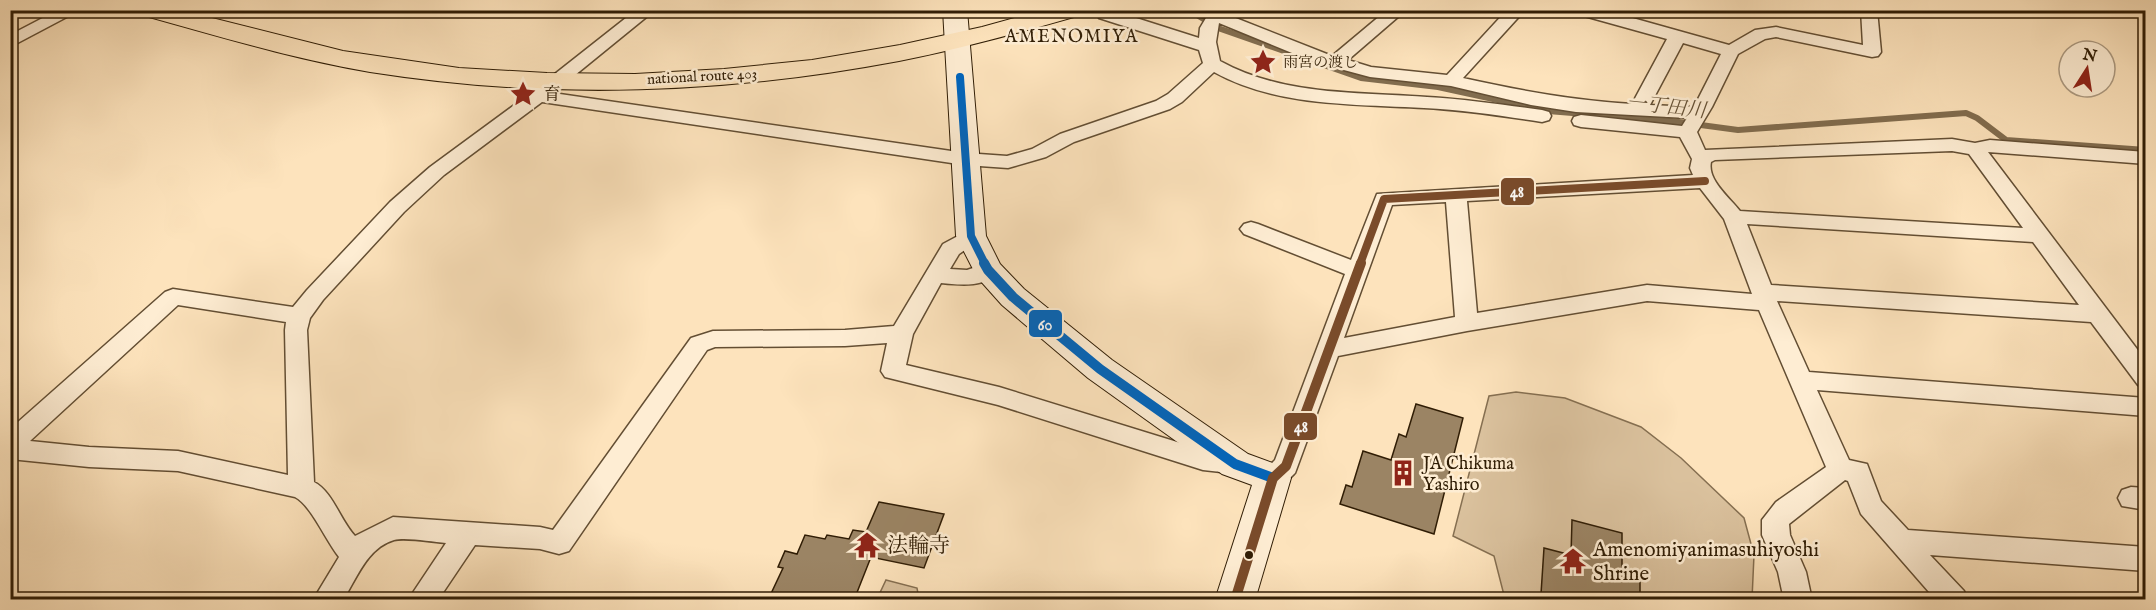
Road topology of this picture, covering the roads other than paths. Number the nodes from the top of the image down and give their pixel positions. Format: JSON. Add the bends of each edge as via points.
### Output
{"nodes":[{"id":1,"x":72,"y":10,"type":"edge"},
{"id":2,"x":151,"y":10,"type":"edge"},
{"id":3,"x":186,"y":10,"type":"edge"},
{"id":4,"x":647,"y":10,"type":"edge"},
{"id":5,"x":955,"y":10,"type":"edge"},
{"id":6,"x":1072,"y":10,"type":"edge"},
{"id":7,"x":1398,"y":10,"type":"edge"},
{"id":8,"x":1517,"y":10,"type":"edge"},
{"id":9,"x":1583,"y":10,"type":"edge"},
{"id":10,"x":1869,"y":10,"type":"edge"},
{"id":11,"x":1104,"y":14,"type":"dead end"},
{"id":12,"x":1211,"y":22,"type":"edge"},
{"id":13,"x":1677,"y":38,"type":"junction"},
{"id":14,"x":10,"y":42,"type":"edge"},
{"id":15,"x":957,"y":42,"type":"junction"},
{"id":16,"x":1731,"y":51,"type":"junction"},
{"id":17,"x":326,"y":56,"type":"junction"},
{"id":18,"x":1335,"y":62,"type":"junction"},
{"id":19,"x":1212,"y":64,"type":"junction"},
{"id":20,"x":1451,"y":81,"type":"junction"},
{"id":21,"x":546,"y":89,"type":"junction"},
{"id":22,"x":1638,"y":110,"type":"junction"},
{"id":23,"x":1692,"y":123,"type":"junction"},
{"id":24,"x":1975,"y":149,"type":"junction"},
{"id":25,"x":965,"y":159,"type":"junction"},
{"id":26,"x":1702,"y":159,"type":"junction"},
{"id":27,"x":2143,"y":162,"type":"edge"},
{"id":28,"x":1705,"y":181,"type":"junction"},
{"id":29,"x":1456,"y":196,"type":"junction"},
{"id":30,"x":1734,"y":217,"type":"junction"},
{"id":31,"x":1251,"y":229,"type":"dead end"},
{"id":32,"x":971,"y":236,"type":"junction"},
{"id":33,"x":2040,"y":236,"type":"junction"},
{"id":34,"x":988,"y":270,"type":"junction"},
{"id":35,"x":1358,"y":272,"type":"junction"},
{"id":36,"x":935,"y":275,"type":"junction"},
{"id":37,"x":1764,"y":297,"type":"junction"},
{"id":38,"x":2097,"y":314,"type":"junction"},
{"id":39,"x":299,"y":316,"type":"junction"},
{"id":40,"x":1467,"y":323,"type":"junction"},
{"id":41,"x":901,"y":334,"type":"junction"},
{"id":42,"x":1328,"y":350,"type":"junction"},
{"id":43,"x":2145,"y":379,"type":"edge"},
{"id":44,"x":1802,"y":380,"type":"junction"},
{"id":45,"x":2145,"y":407,"type":"edge"},
{"id":46,"x":10,"y":444,"type":"edge"},
{"id":47,"x":10,"y":449,"type":"edge"},
{"id":48,"x":1235,"y":464,"type":"junction"},
{"id":49,"x":1840,"y":470,"type":"junction"},
{"id":50,"x":1273,"y":478,"type":"junction"},
{"id":51,"x":301,"y":488,"type":"junction"},
{"id":52,"x":467,"y":534,"type":"junction"},
{"id":53,"x":1901,"y":541,"type":"junction"},
{"id":54,"x":354,"y":554,"type":"junction"},
{"id":55,"x":2145,"y":559,"type":"edge"},
{"id":56,"x":327,"y":600,"type":"edge"},
{"id":57,"x":423,"y":600,"type":"edge"},
{"id":58,"x":1235,"y":600,"type":"edge"},
{"id":59,"x":1798,"y":600,"type":"edge"},
{"id":60,"x":1954,"y":600,"type":"edge"}],
"edges":[{"from":1,"to":14,"type":"street"},
{"from":2,"to":17,"type":"highway","name":"national route 403"},
{"from":3,"to":17,"type":"highway","name":"national route 403","via":[[294,39]]},
{"from":4,"to":21,"type":"street"},
{"from":5,"to":15,"type":"main road"},
{"from":6,"to":15,"type":"highway","name":"national route 403"},
{"from":7,"to":18,"type":"street"},
{"from":8,"to":20,"type":"street"},
{"from":9,"to":13,"type":"street"},
{"from":10,"to":16,"type":"street","via":[[1872,52],[1776,32],[1761,34]]},
{"from":11,"to":12,"type":"street"},
{"from":12,"to":18,"type":"street"},
{"from":12,"to":19,"type":"street"},
{"from":13,"to":16,"type":"street"},
{"from":13,"to":22,"type":"street"},
{"from":15,"to":21,"type":"highway","name":"national route 403","via":[[798,70]]},
{"from":15,"to":25,"type":"main road"},
{"from":16,"to":23,"type":"street"},
{"from":17,"to":21,"type":"highway","name":"national route 403"},
{"from":18,"to":20,"type":"street","via":[[1370,72]]},
{"from":19,"to":23,"type":"street","via":[[1223,72],[1273,89],[1451,104],[1583,122]]},
{"from":19,"to":25,"type":"street","via":[[1163,105],[1067,138],[1039,153],[1008,162]]},
{"from":20,"to":22,"type":"street","via":[[1576,106]]},
{"from":21,"to":25,"type":"street"},
{"from":21,"to":39,"type":"street","via":[[437,171],[398,207]]},
{"from":22,"to":23,"type":"street"},
{"from":23,"to":26,"type":"street","via":[[1693,147]]},
{"from":24,"to":26,"type":"street","via":[[1952,145],[1846,147],[1712,154]]},
{"from":24,"to":27,"type":"street","via":[[1990,146]]},
{"from":24,"to":33,"type":"street"},
{"from":25,"to":32,"type":"main road"},
{"from":26,"to":28,"type":"street","via":[[1700,168]]},
{"from":28,"to":29,"type":"street"},
{"from":28,"to":30,"type":"street"},
{"from":29,"to":35,"type":"street","via":[[1384,199]]},
{"from":29,"to":40,"type":"street"},
{"from":30,"to":33,"type":"street"},
{"from":30,"to":37,"type":"street"},
{"from":31,"to":35,"type":"street"},
{"from":32,"to":34,"type":"main road"},
{"from":32,"to":36,"type":"street","via":[[951,249]]},
{"from":33,"to":38,"type":"street"},
{"from":34,"to":36,"type":"street","via":[[969,278]]},
{"from":34,"to":48,"type":"main road","via":[[1013,297],[1100,369]]},
{"from":35,"to":42,"type":"street"},
{"from":36,"to":41,"type":"street"},
{"from":37,"to":38,"type":"street"},
{"from":37,"to":40,"type":"street","via":[[1647,293]]},
{"from":37,"to":44,"type":"street"},
{"from":38,"to":43,"type":"street"},
{"from":39,"to":46,"type":"street","via":[[173,297]]},
{"from":39,"to":51,"type":"street","via":[[296,330]]},
{"from":40,"to":42,"type":"street"},
{"from":41,"to":48,"type":"street","via":[[893,371],[999,396],[1203,459]]},
{"from":41,"to":52,"type":"street","via":[[713,339],[699,344],[559,543],[540,538]]},
{"from":42,"to":50,"type":"street","via":[[1286,466]]},
{"from":44,"to":45,"type":"street"},
{"from":44,"to":49,"type":"street"},
{"from":47,"to":51,"type":"street","via":[[178,461]]},
{"from":48,"to":50,"type":"main road"},
{"from":49,"to":53,"type":"street","via":[[1858,471],[1870,506]]},
{"from":49,"to":59,"type":"street","via":[[1774,520]]},
{"from":50,"to":58,"type":"main road"},
{"from":51,"to":54,"type":"street","via":[[313,494],[337,535]]},
{"from":52,"to":54,"type":"street","via":[[393,528],[368,540]]},
{"from":52,"to":57,"type":"street"},
{"from":53,"to":55,"type":"street"},
{"from":53,"to":60,"type":"street"},
{"from":54,"to":56,"type":"street"}]}
